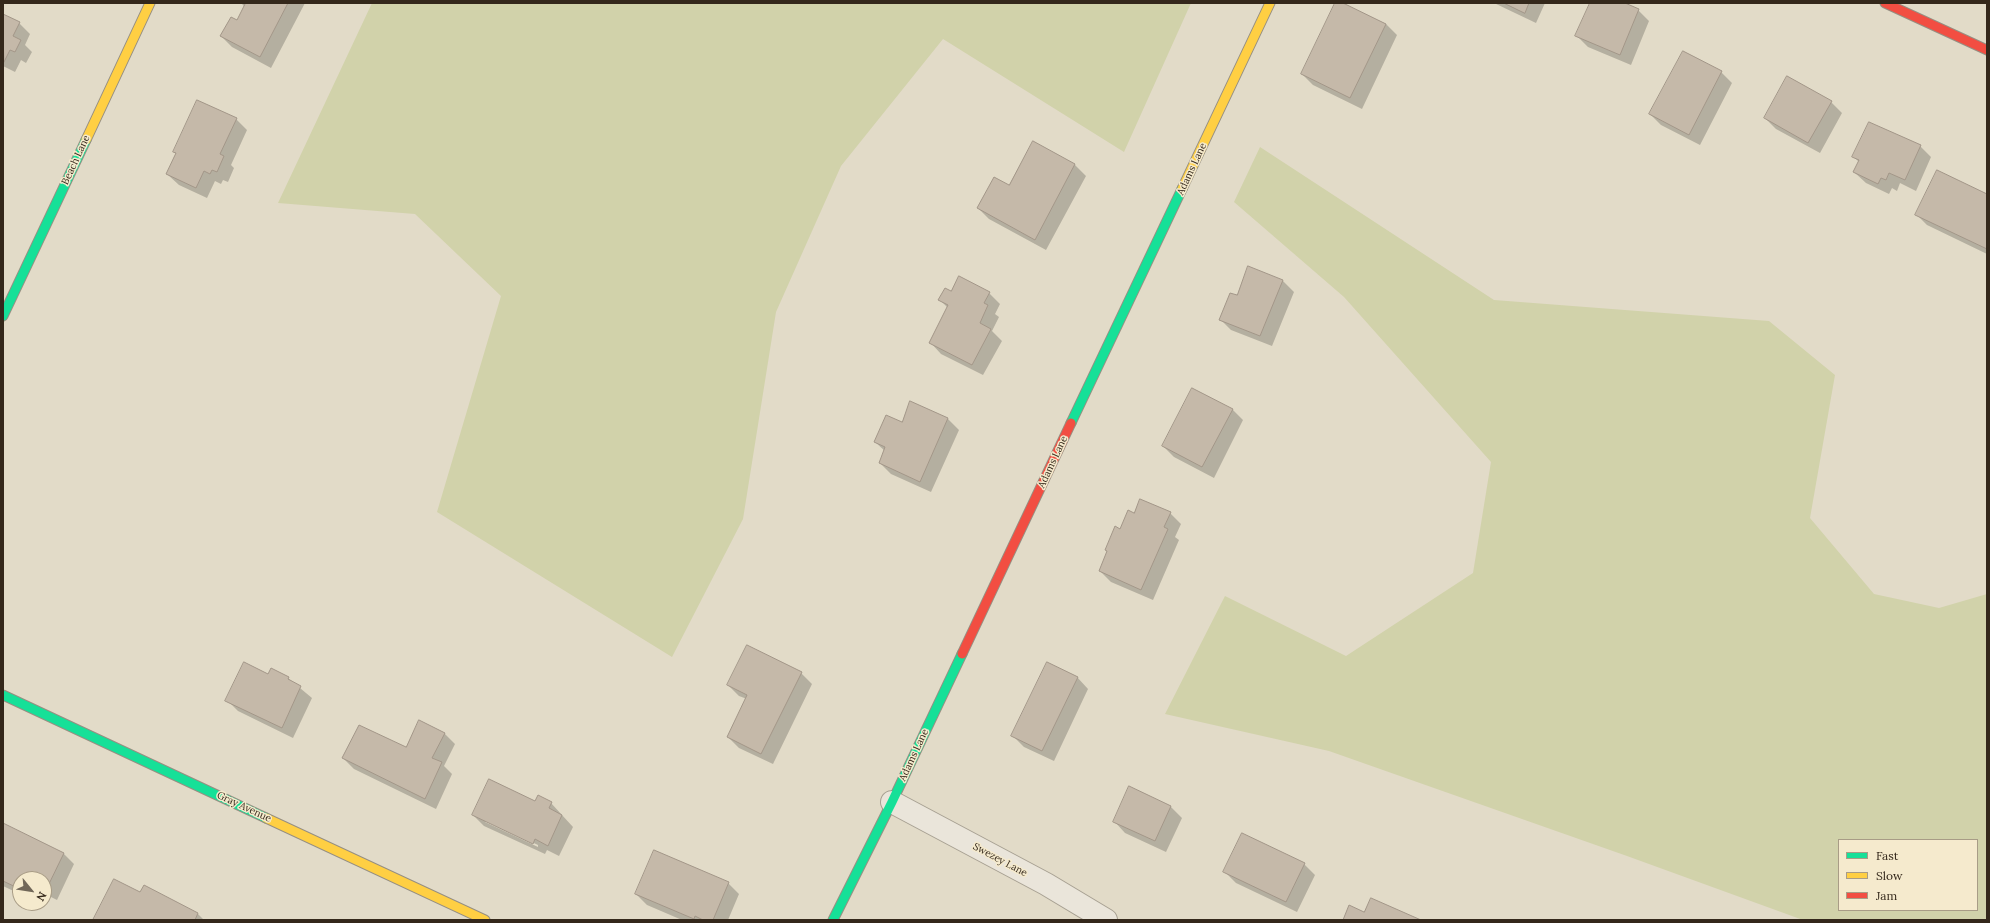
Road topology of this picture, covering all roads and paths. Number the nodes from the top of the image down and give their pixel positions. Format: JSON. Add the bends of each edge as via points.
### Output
{"nodes":[{"id":1,"x":150,"y":3,"type":"edge"},
{"id":2,"x":1270,"y":3,"type":"edge"},
{"id":3,"x":1885,"y":3,"type":"edge"},
{"id":4,"x":1987,"y":50,"type":"edge"},
{"id":5,"x":3,"y":316,"type":"edge"},
{"id":6,"x":3,"y":695,"type":"edge"},
{"id":7,"x":892,"y":802,"type":"junction"},
{"id":8,"x":485,"y":920,"type":"edge"},
{"id":9,"x":833,"y":920,"type":"edge"},
{"id":10,"x":1106,"y":920,"type":"edge"}],
"edges":[{"from":1,"to":5,"type":"street","name":"Beach Lane"},
{"from":2,"to":7,"type":"street","name":"Adams Lane"},
{"from":3,"to":4,"type":"street"},
{"from":6,"to":8,"type":"street","name":"Gray Avenue"},
{"from":7,"to":9,"type":"street","name":"Adams Lane"},
{"from":7,"to":10,"type":"street","name":"Swezey Lane","via":[[1046,884]]}]}
